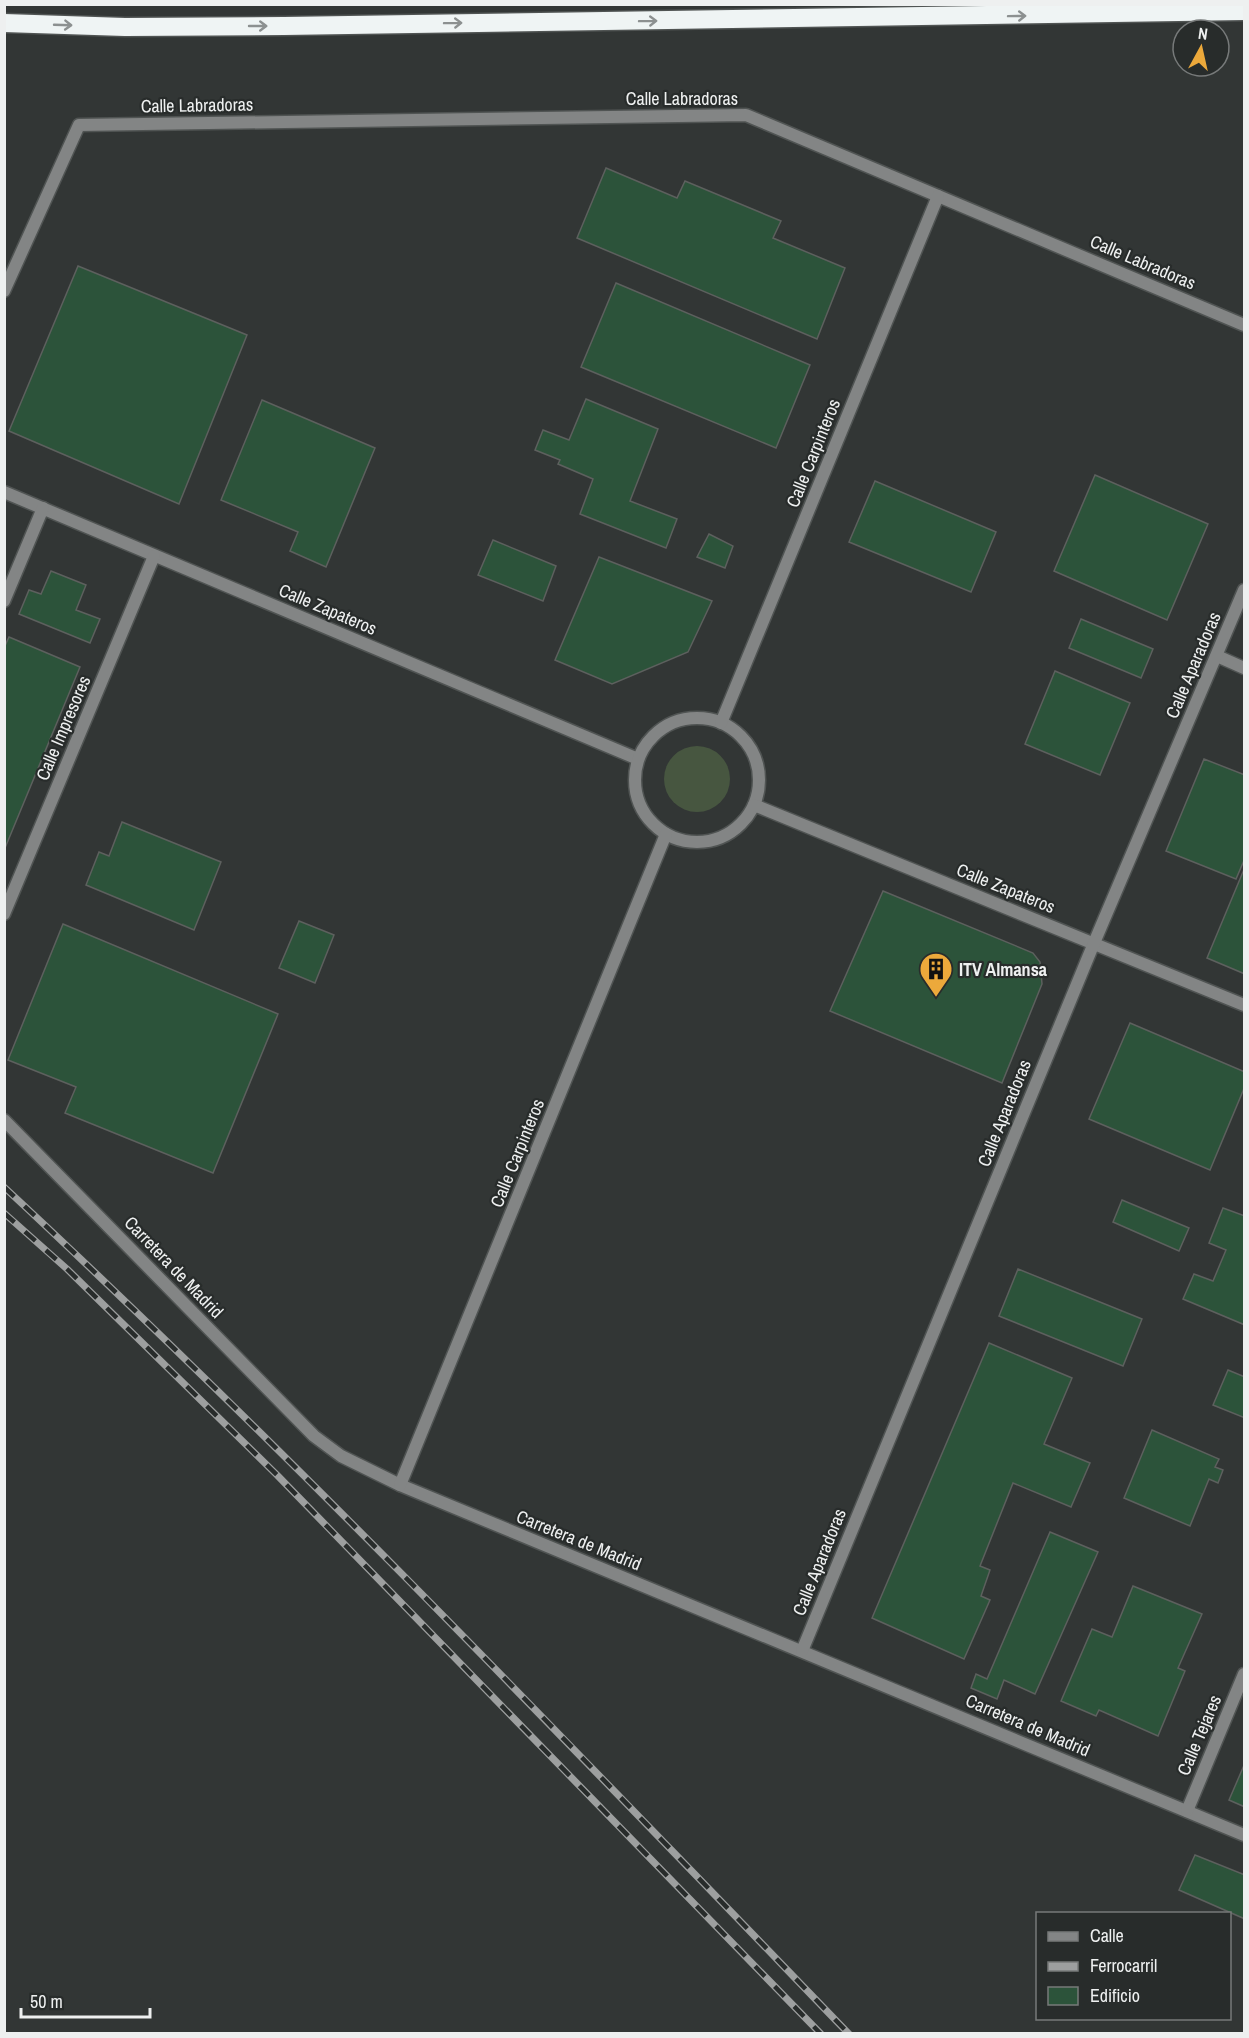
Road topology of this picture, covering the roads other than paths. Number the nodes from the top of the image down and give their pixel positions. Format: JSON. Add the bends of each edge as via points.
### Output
{"nodes":[{"id":1,"x":1245,"y":11,"type":"edge"},
{"id":2,"x":4,"y":23,"type":"edge"},
{"id":3,"x":938,"y":196,"type":"junction"},
{"id":4,"x":4,"y":291,"type":"edge"},
{"id":5,"x":1245,"y":325,"type":"edge"},
{"id":6,"x":4,"y":492,"type":"edge"},
{"id":7,"x":44,"y":508,"type":"junction"},
{"id":8,"x":154,"y":556,"type":"junction"},
{"id":9,"x":1245,"y":590,"type":"edge"},
{"id":10,"x":4,"y":601,"type":"edge"},
{"id":11,"x":1217,"y":656,"type":"junction"},
{"id":12,"x":1245,"y":668,"type":"edge"},
{"id":13,"x":722,"y":723,"type":"junction"},
{"id":14,"x":638,"y":759,"type":"junction"},
{"id":15,"x":754,"y":805,"type":"junction"},
{"id":16,"x":666,"y":834,"type":"junction"},
{"id":17,"x":4,"y":915,"type":"edge"},
{"id":18,"x":1094,"y":943,"type":"junction"},
{"id":19,"x":1245,"y":1005,"type":"edge"},
{"id":20,"x":4,"y":1119,"type":"edge"},
{"id":21,"x":400,"y":1485,"type":"junction"},
{"id":22,"x":802,"y":1652,"type":"junction"},
{"id":23,"x":1245,"y":1674,"type":"edge"},
{"id":24,"x":1187,"y":1811,"type":"junction"},
{"id":25,"x":1245,"y":1835,"type":"edge"}],
"edges":[{"from":2,"to":1,"type":"highway","one_way":true,"via":[[284,26]]},
{"from":3,"to":4,"type":"street","name":"Calle Labradoras","via":[[746,115],[79,125]]},
{"from":3,"to":5,"type":"street","name":"Calle Labradoras"},
{"from":3,"to":13,"type":"street","name":"Calle Carpinteros"},
{"from":6,"to":7,"type":"street","name":"Calle Zapateros"},
{"from":7,"to":8,"type":"street","name":"Calle Zapateros"},
{"from":7,"to":10,"type":"street"},
{"from":8,"to":14,"type":"street","name":"Calle Zapateros"},
{"from":8,"to":17,"type":"street","name":"Calle Impresores"},
{"from":9,"to":11,"type":"street","name":"Calle Aparadoras"},
{"from":11,"to":12,"type":"street"},
{"from":11,"to":18,"type":"street","name":"Calle Aparadoras"},
{"from":13,"to":14,"type":"street","via":[[705,718],[684,719],[664,727],[648,741]]},
{"from":13,"to":15,"type":"street","via":[[740,735],[752,750],[758,777]]},
{"from":14,"to":16,"type":"street","via":[[634,776],[636,794],[652,824]]},
{"from":15,"to":16,"type":"street","via":[[726,835],[707,841],[686,841]]},
{"from":15,"to":18,"type":"street","name":"Calle Zapateros"},
{"from":16,"to":21,"type":"street","name":"Calle Carpinteros"},
{"from":18,"to":19,"type":"street","name":"Calle Zapateros"},
{"from":18,"to":22,"type":"street","name":"Calle Aparadoras"},
{"from":20,"to":21,"type":"street","name":"Carretera de Madrid","via":[[314,1436],[341,1456]]},
{"from":21,"to":22,"type":"street","name":"Carretera de Madrid"},
{"from":22,"to":24,"type":"street","name":"Carretera de Madrid"},
{"from":23,"to":24,"type":"street","name":"Calle Tejares"},
{"from":24,"to":25,"type":"street","name":"Carretera de Madrid"}]}
